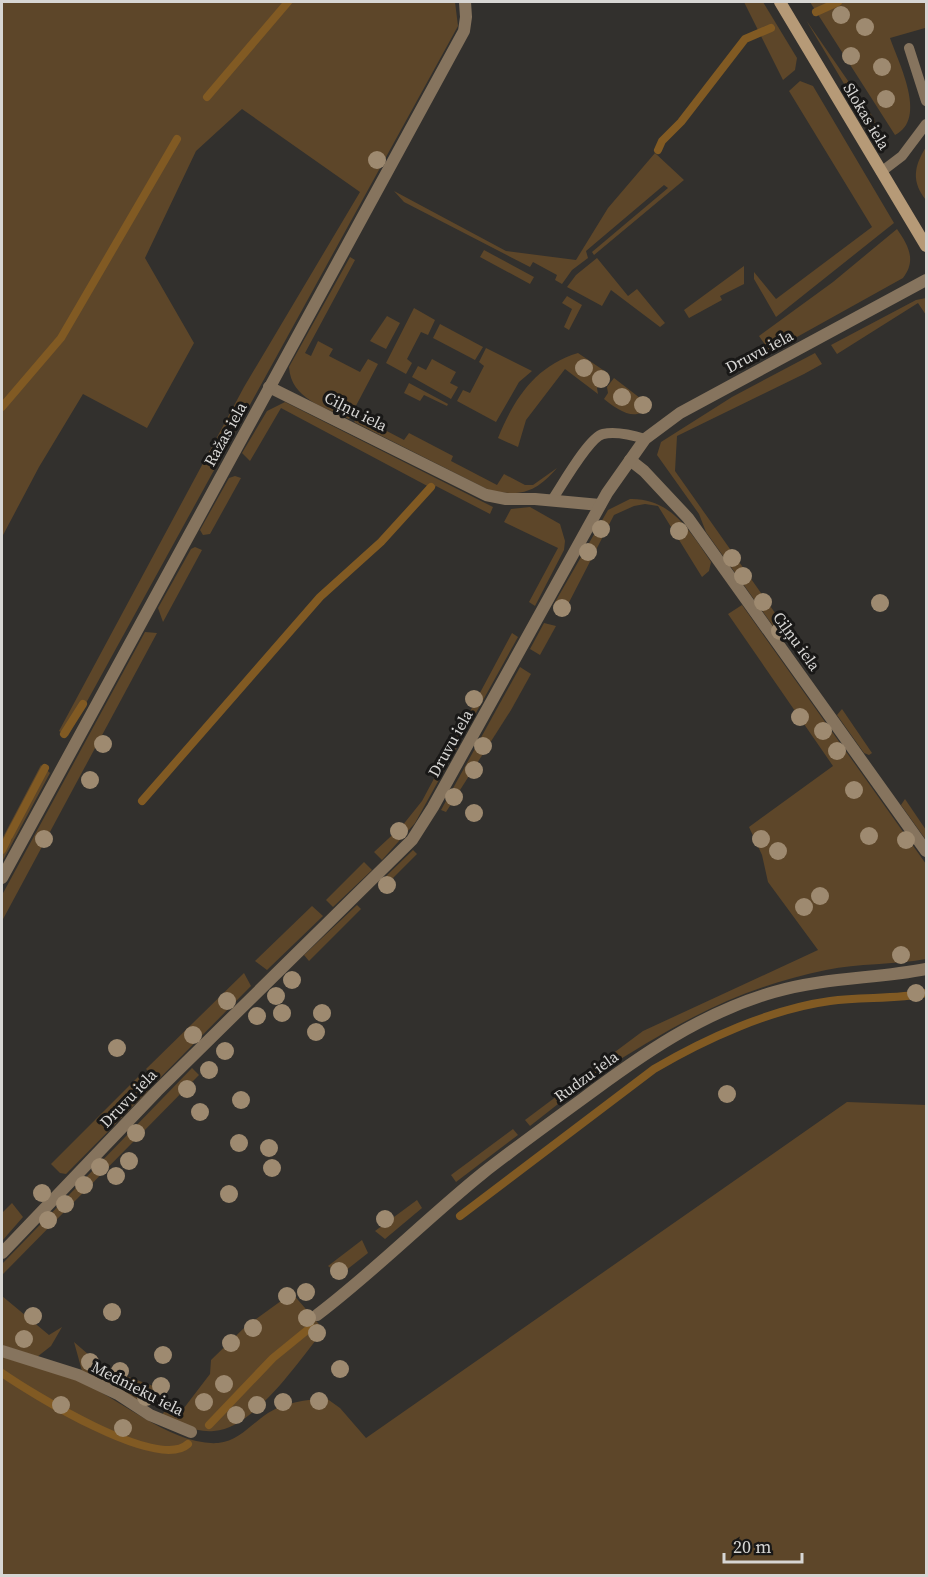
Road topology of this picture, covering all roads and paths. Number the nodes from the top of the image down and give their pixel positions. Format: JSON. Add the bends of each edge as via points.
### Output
{"nodes":[{"id":1,"x":465,"y":2,"type":"edge"},
{"id":2,"x":780,"y":2,"type":"edge"},
{"id":3,"x":909,"y":48,"type":"dead end"},
{"id":4,"x":927,"y":101,"type":"edge"},
{"id":5,"x":927,"y":124,"type":"edge"},
{"id":6,"x":881,"y":172,"type":"junction"},
{"id":7,"x":927,"y":246,"type":"edge"},
{"id":8,"x":927,"y":280,"type":"edge"},
{"id":9,"x":269,"y":387,"type":"junction"},
{"id":10,"x":645,"y":439,"type":"junction"},
{"id":11,"x":630,"y":460,"type":"junction"},
{"id":12,"x":552,"y":500,"type":"junction"},
{"id":13,"x":600,"y":505,"type":"junction"},
{"id":14,"x":927,"y":851,"type":"edge"},
{"id":15,"x":2,"y":878,"type":"edge"},
{"id":16,"x":927,"y":969,"type":"edge"},
{"id":17,"x":2,"y":1253,"type":"edge"},
{"id":18,"x":317,"y":1315,"type":"dead end"},
{"id":19,"x":2,"y":1350,"type":"edge"},
{"id":20,"x":191,"y":1432,"type":"dead end"}],
"edges":[{"from":1,"to":9,"type":"street","name":"Ražas iela","via":[[464,30]]},
{"from":2,"to":6,"type":"main road","name":"Slokas iela"},
{"from":3,"to":4,"type":"lane"},
{"from":5,"to":6,"type":"lane","via":[[902,156]]},
{"from":6,"to":7,"type":"main road","name":"Slokas iela"},
{"from":8,"to":10,"type":"street","name":"Druvu iela","via":[[680,412]]},
{"from":9,"to":12,"type":"street","name":"Ciļņu iela","via":[[486,495]]},
{"from":9,"to":15,"type":"street","name":"Ražas iela"},
{"from":10,"to":11,"type":"street","name":"Druvu iela"},
{"from":10,"to":12,"type":"lane","via":[[629,434],[601,434],[591,442]]},
{"from":11,"to":13,"type":"street","name":"Druvu iela"},
{"from":11,"to":14,"type":"street","name":"Ciļņu iela","via":[[688,518]]},
{"from":12,"to":13,"type":"street","name":"Ciļņu iela"},
{"from":13,"to":17,"type":"street","name":"Druvu iela","via":[[412,840],[157,1091]]},
{"from":16,"to":18,"type":"street","name":"Rudzu iela","via":[[829,979],[774,992],[720,1011],[667,1038],[481,1174]]},
{"from":19,"to":20,"type":"street","name":"Mednieku iela","via":[[78,1375],[150,1415]]}]}
